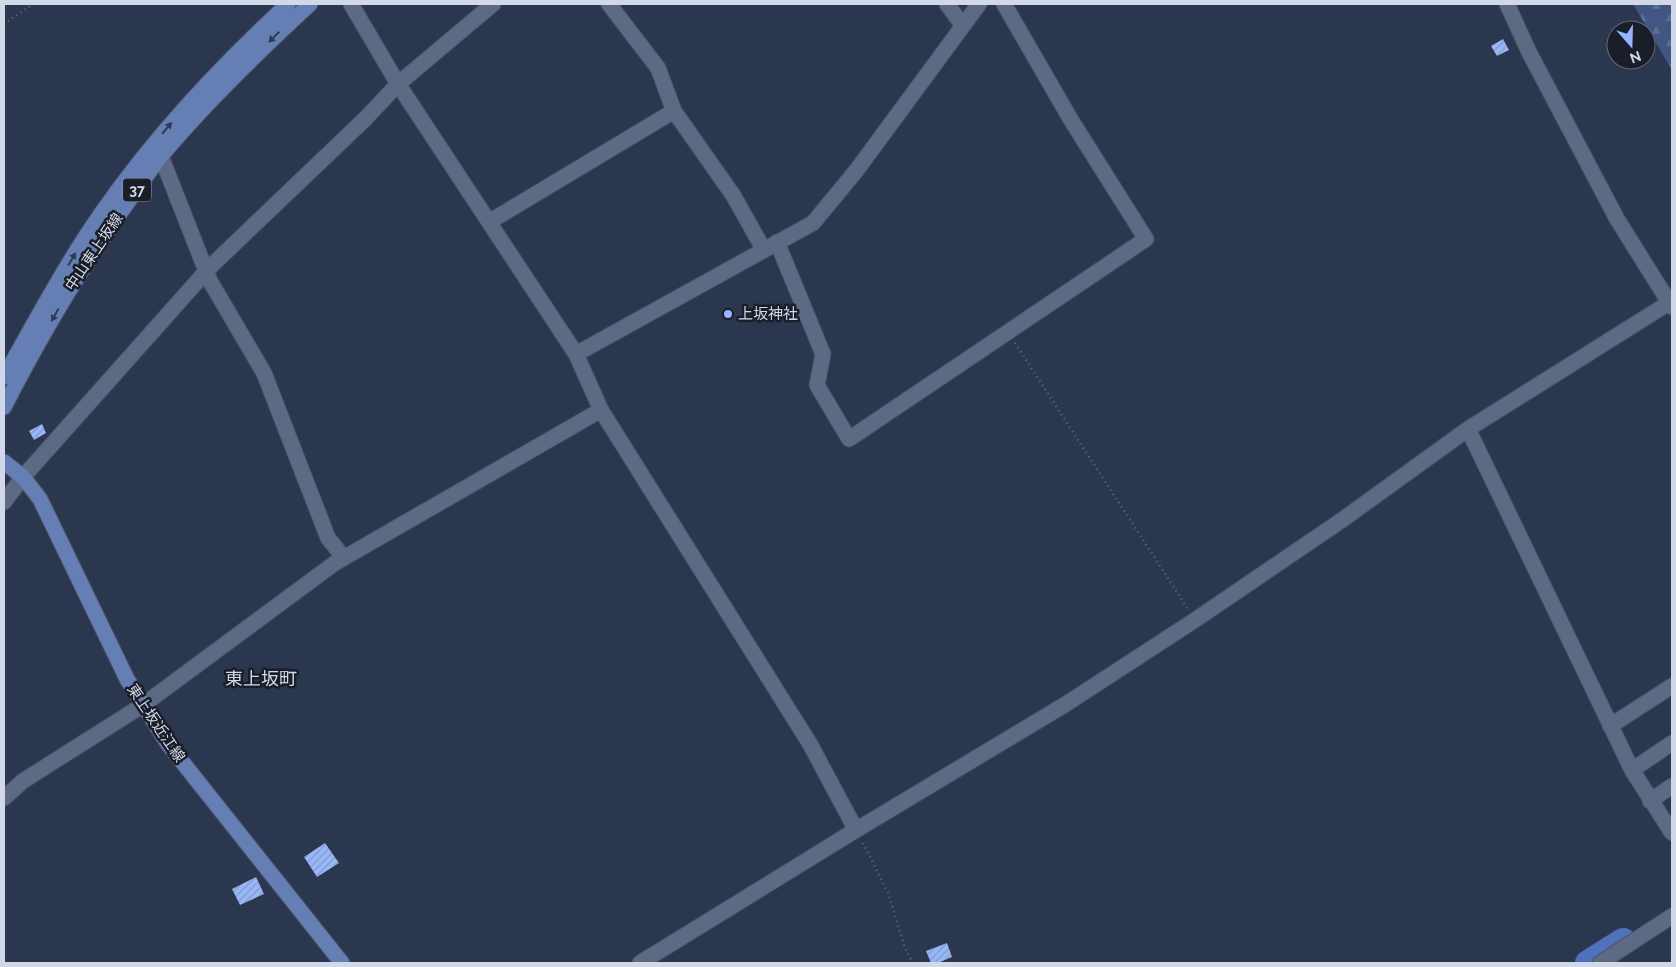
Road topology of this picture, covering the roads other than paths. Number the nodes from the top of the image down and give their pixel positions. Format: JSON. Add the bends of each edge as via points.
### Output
{"nodes":[{"id":1,"x":288,"y":4,"type":"edge"},
{"id":2,"x":310,"y":4,"type":"edge"},
{"id":3,"x":351,"y":4,"type":"edge"},
{"id":4,"x":494,"y":4,"type":"edge"},
{"id":5,"x":609,"y":4,"type":"edge"},
{"id":6,"x":947,"y":4,"type":"edge"},
{"id":7,"x":979,"y":4,"type":"edge"},
{"id":8,"x":1004,"y":4,"type":"edge"},
{"id":9,"x":1507,"y":4,"type":"edge"},
{"id":10,"x":963,"y":26,"type":"junction"},
{"id":11,"x":398,"y":84,"type":"junction"},
{"id":12,"x":674,"y":112,"type":"junction"},
{"id":13,"x":156,"y":152,"type":"junction"},
{"id":14,"x":489,"y":222,"type":"junction"},
{"id":15,"x":771,"y":246,"type":"junction"},
{"id":16,"x":206,"y":271,"type":"junction"},
{"id":17,"x":1672,"y":303,"type":"edge"},
{"id":18,"x":576,"y":354,"type":"junction"},
{"id":19,"x":4,"y":377,"type":"edge"},
{"id":20,"x":4,"y":407,"type":"edge"},
{"id":21,"x":601,"y":410,"type":"junction"},
{"id":22,"x":1468,"y":429,"type":"junction"},
{"id":23,"x":4,"y":462,"type":"edge"},
{"id":24,"x":22,"y":477,"type":"junction"},
{"id":25,"x":4,"y":502,"type":"edge"},
{"id":26,"x":344,"y":558,"type":"junction"},
{"id":27,"x":1672,"y":686,"type":"edge"},
{"id":28,"x":143,"y":705,"type":"junction"},
{"id":29,"x":1610,"y":726,"type":"junction"},
{"id":30,"x":1672,"y":743,"type":"edge"},
{"id":31,"x":1632,"y":770,"type":"junction"},
{"id":32,"x":1672,"y":786,"type":"edge"},
{"id":33,"x":4,"y":798,"type":"edge"},
{"id":34,"x":1650,"y":801,"type":"junction"},
{"id":35,"x":856,"y":830,"type":"junction"},
{"id":36,"x":1672,"y":833,"type":"edge"},
{"id":37,"x":1672,"y":916,"type":"edge"},
{"id":38,"x":342,"y":963,"type":"edge"},
{"id":39,"x":640,"y":963,"type":"edge"},
{"id":40,"x":1600,"y":963,"type":"edge"}],
"edges":[{"from":13,"to":1,"type":"main road","name":"中山東上坂線","number":"37","one_way":true,"via":[[187,104]]},
{"from":2,"to":13,"type":"main road","name":"中山東上坂線","number":"37","one_way":true},
{"from":3,"to":11,"type":"street"},
{"from":4,"to":11,"type":"street"},
{"from":5,"to":12,"type":"street","via":[[658,68]]},
{"from":6,"to":10,"type":"street"},
{"from":7,"to":10,"type":"street"},
{"from":8,"to":15,"type":"street","via":[[1071,120],[1146,239],[850,439],[817,385],[822,354]]},
{"from":9,"to":17,"type":"street","via":[[1617,219]]},
{"from":10,"to":15,"type":"street","via":[[856,171],[813,223]]},
{"from":11,"to":14,"type":"street"},
{"from":11,"to":16,"type":"street"},
{"from":12,"to":14,"type":"street"},
{"from":12,"to":15,"type":"street"},
{"from":13,"to":16,"type":"street"},
{"from":19,"to":13,"type":"main road","name":"中山東上坂線","number":"37","one_way":true,"via":[[84,239]]},
{"from":13,"to":20,"type":"main road","name":"中山東上坂線","number":"37","one_way":true,"via":[[63,299]]},
{"from":14,"to":18,"type":"street"},
{"from":15,"to":18,"type":"street"},
{"from":16,"to":24,"type":"street"},
{"from":16,"to":26,"type":"street","via":[[264,373],[328,538]]},
{"from":17,"to":22,"type":"street"},
{"from":18,"to":21,"type":"street"},
{"from":21,"to":26,"type":"street"},
{"from":21,"to":35,"type":"street","via":[[810,744]]},
{"from":22,"to":29,"type":"street"},
{"from":22,"to":35,"type":"street","via":[[1195,620],[1066,704]]},
{"from":23,"to":24,"type":"main road","name":"東上坂近江線"},
{"from":24,"to":25,"type":"street"},
{"from":24,"to":28,"type":"main road","name":"東上坂近江線","via":[[40,499],[127,679]]},
{"from":26,"to":28,"type":"street"},
{"from":27,"to":29,"type":"street"},
{"from":28,"to":33,"type":"street","via":[[24,781]]},
{"from":28,"to":38,"type":"main road","name":"東上坂近江線","via":[[168,744]]},
{"from":29,"to":31,"type":"street"},
{"from":30,"to":31,"type":"street"},
{"from":31,"to":34,"type":"street"},
{"from":32,"to":34,"type":"street"},
{"from":34,"to":36,"type":"street"},
{"from":35,"to":39,"type":"street"},
{"from":37,"to":40,"type":"street"}]}
